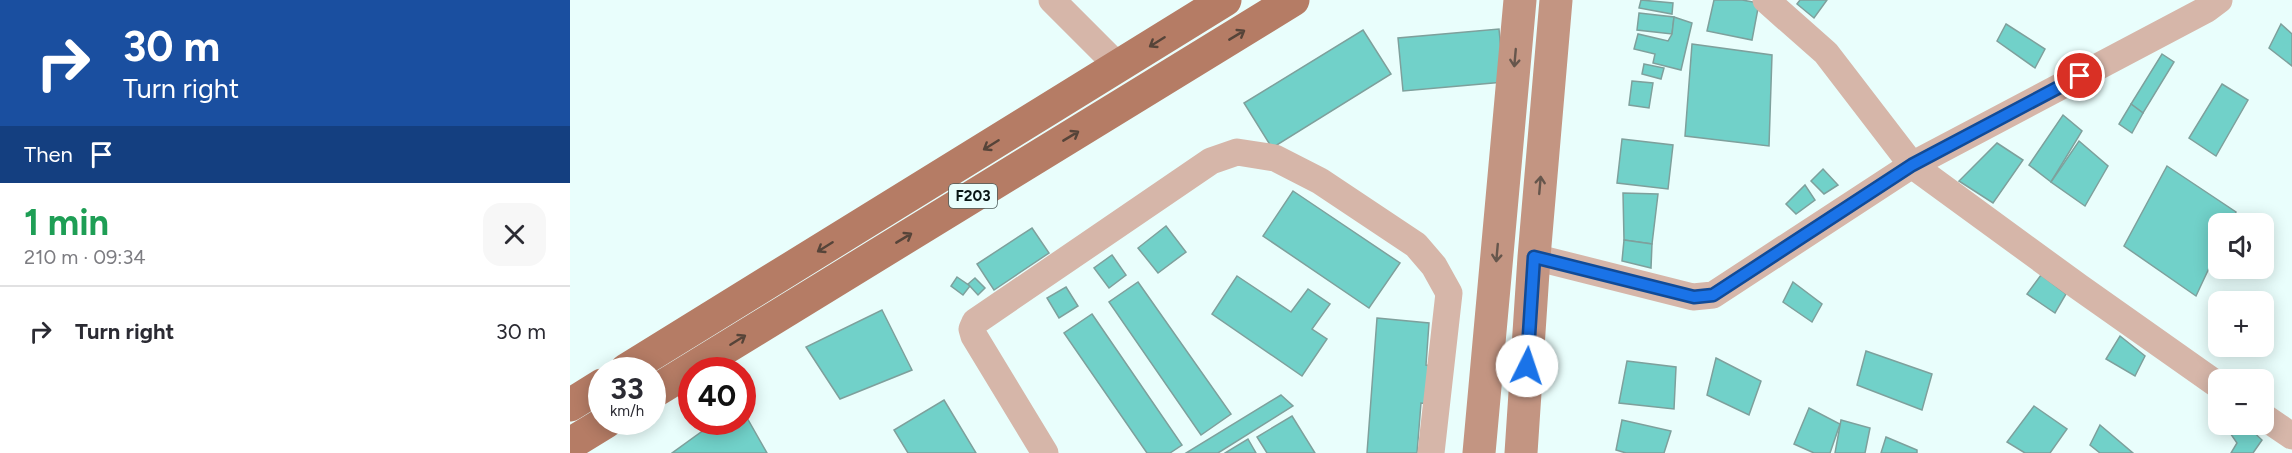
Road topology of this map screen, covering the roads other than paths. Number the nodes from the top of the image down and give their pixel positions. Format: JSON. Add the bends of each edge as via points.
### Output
{"nodes":[{"id":1,"x":1052,"y":0,"type":"edge"},
{"id":2,"x":1225,"y":0,"type":"edge"},
{"id":3,"x":1293,"y":0,"type":"edge"},
{"id":4,"x":1520,"y":0,"type":"edge"},
{"id":5,"x":1556,"y":0,"type":"edge"},
{"id":6,"x":1766,"y":0,"type":"edge"},
{"id":7,"x":2219,"y":0,"type":"edge"},
{"id":8,"x":1119,"y":66,"type":"junction"},
{"id":9,"x":1912,"y":165,"type":"junction"},
{"id":10,"x":1534,"y":257,"type":"junction"},
{"id":11,"x":647,"y":357,"type":"edge"},
{"id":12,"x":2208,"y":378,"type":"edge"},
{"id":13,"x":666,"y":384,"type":"edge"},
{"id":14,"x":588,"y":394,"type":"edge"},
{"id":15,"x":570,"y":405,"type":"edge"},
{"id":16,"x":2274,"y":424,"type":"edge"},
{"id":17,"x":588,"y":433,"type":"edge"},
{"id":18,"x":2292,"y":436,"type":"edge"},
{"id":19,"x":570,"y":444,"type":"edge"},
{"id":20,"x":1045,"y":453,"type":"edge"},
{"id":21,"x":1431,"y":453,"type":"edge"},
{"id":22,"x":1479,"y":453,"type":"edge"},
{"id":23,"x":1521,"y":453,"type":"edge"}],
"edges":[{"from":1,"to":8,"type":"street"},
{"from":2,"to":8,"type":"main road","number":"F203","one_way":true},
{"from":13,"to":3,"type":"main road","number":"F203","one_way":true},
{"from":4,"to":22,"type":"street","one_way":true},
{"from":10,"to":5,"type":"street","one_way":true},
{"from":6,"to":9,"type":"street","via":[[1826,53]]},
{"from":7,"to":9,"type":"street"},
{"from":8,"to":11,"type":"main road","number":"F203","one_way":true},
{"from":9,"to":10,"type":"street","via":[[1713,295],[1694,297]]},
{"from":9,"to":12,"type":"street"},
{"from":10,"to":23,"type":"street"},
{"from":14,"to":15,"type":"main road"},
{"from":16,"to":18,"type":"street"},
{"from":17,"to":19,"type":"main road"},
{"from":20,"to":21,"type":"street","via":[[974,336],[975,322],[1211,161],[1236,152],[1275,158],[1320,181],[1416,245],[1434,266],[1449,293]]}]}
